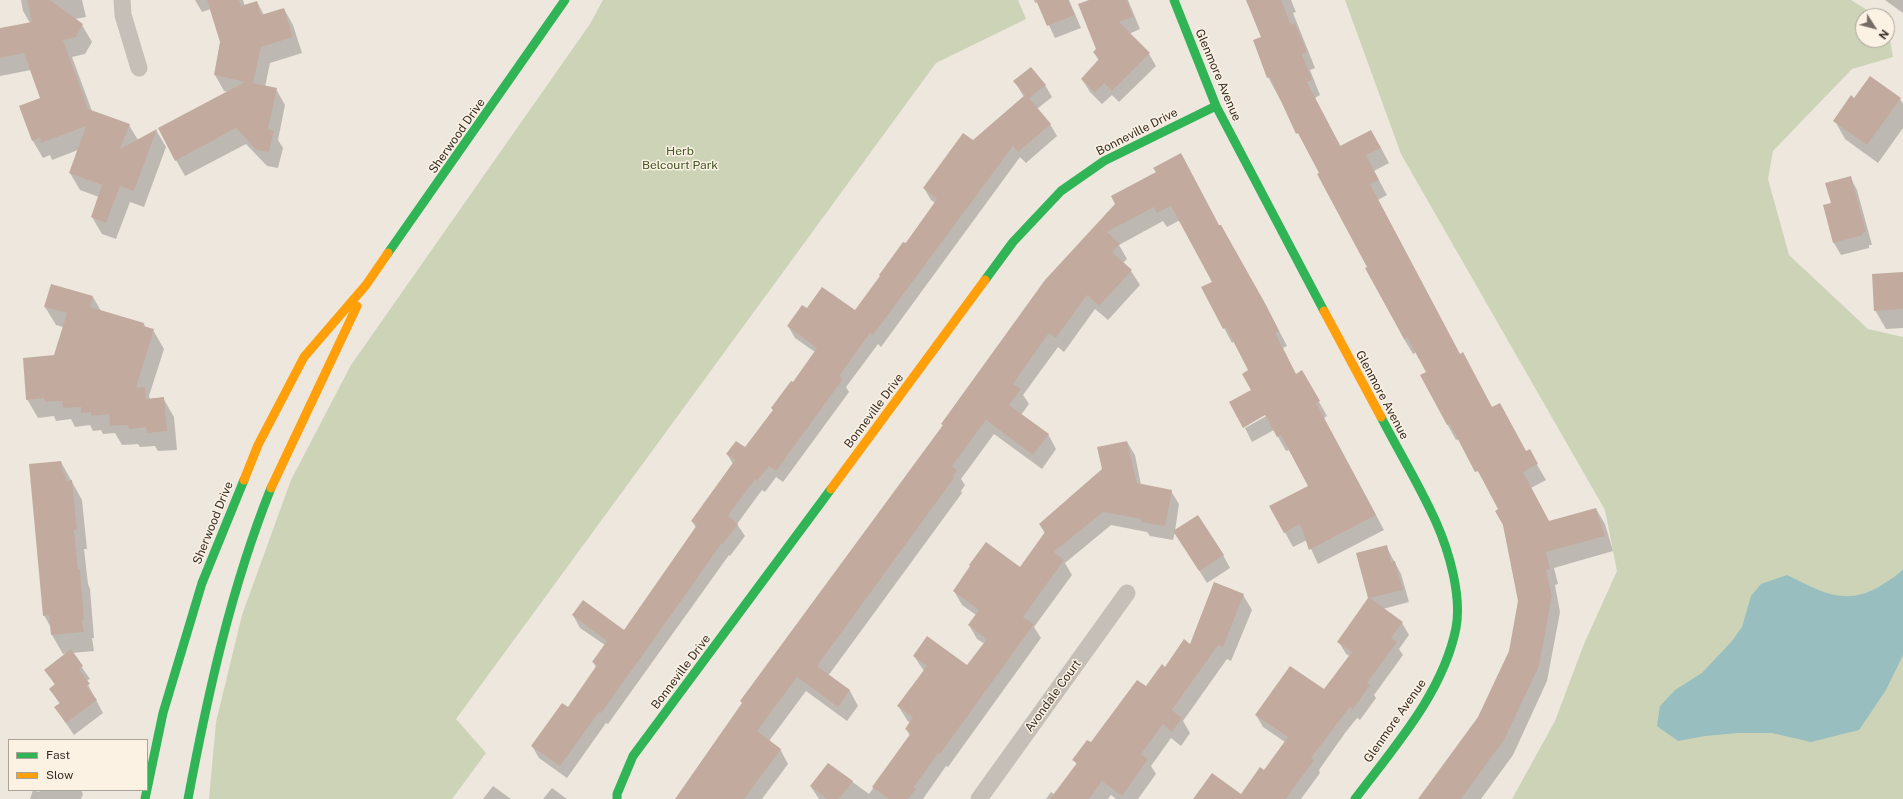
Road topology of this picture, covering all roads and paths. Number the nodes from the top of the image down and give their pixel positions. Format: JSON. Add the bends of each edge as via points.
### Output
{"nodes":[{"id":1,"x":122,"y":0,"type":"edge"},
{"id":2,"x":566,"y":0,"type":"edge"},
{"id":3,"x":1174,"y":0,"type":"edge"},
{"id":4,"x":139,"y":68,"type":"dead end"},
{"id":5,"x":1216,"y":106,"type":"junction"},
{"id":6,"x":366,"y":285,"type":"junction"},
{"id":7,"x":1127,"y":593,"type":"dead end"},
{"id":8,"x":148,"y":785,"type":"edge"},
{"id":9,"x":188,"y":799,"type":"edge"},
{"id":10,"x":618,"y":799,"type":"edge"},
{"id":11,"x":979,"y":799,"type":"edge"},
{"id":12,"x":1355,"y":799,"type":"edge"}],
"edges":[{"from":1,"to":4,"type":"street","via":[[123,15]]},
{"from":2,"to":6,"type":"street","name":"Sherwood Drive"},
{"from":3,"to":5,"type":"street","name":"Glenmore Avenue"},
{"from":5,"to":10,"type":"street","name":"Bonneville Drive","via":[[1104,161],[1061,192],[1013,242],[633,756],[617,794]]},
{"from":5,"to":12,"type":"street","name":"Glenmore Avenue","via":[[1436,522],[1450,564],[1457,602],[1453,642],[1439,678],[1406,730]]},
{"from":6,"to":8,"type":"street","name":"Sherwood Drive","via":[[304,357],[258,445],[202,583],[163,714]]},
{"from":6,"to":9,"type":"street","name":"Sherwood Drive","via":[[264,507],[230,606],[204,715]]},
{"from":7,"to":11,"type":"street","name":"Avondale Court"}]}
